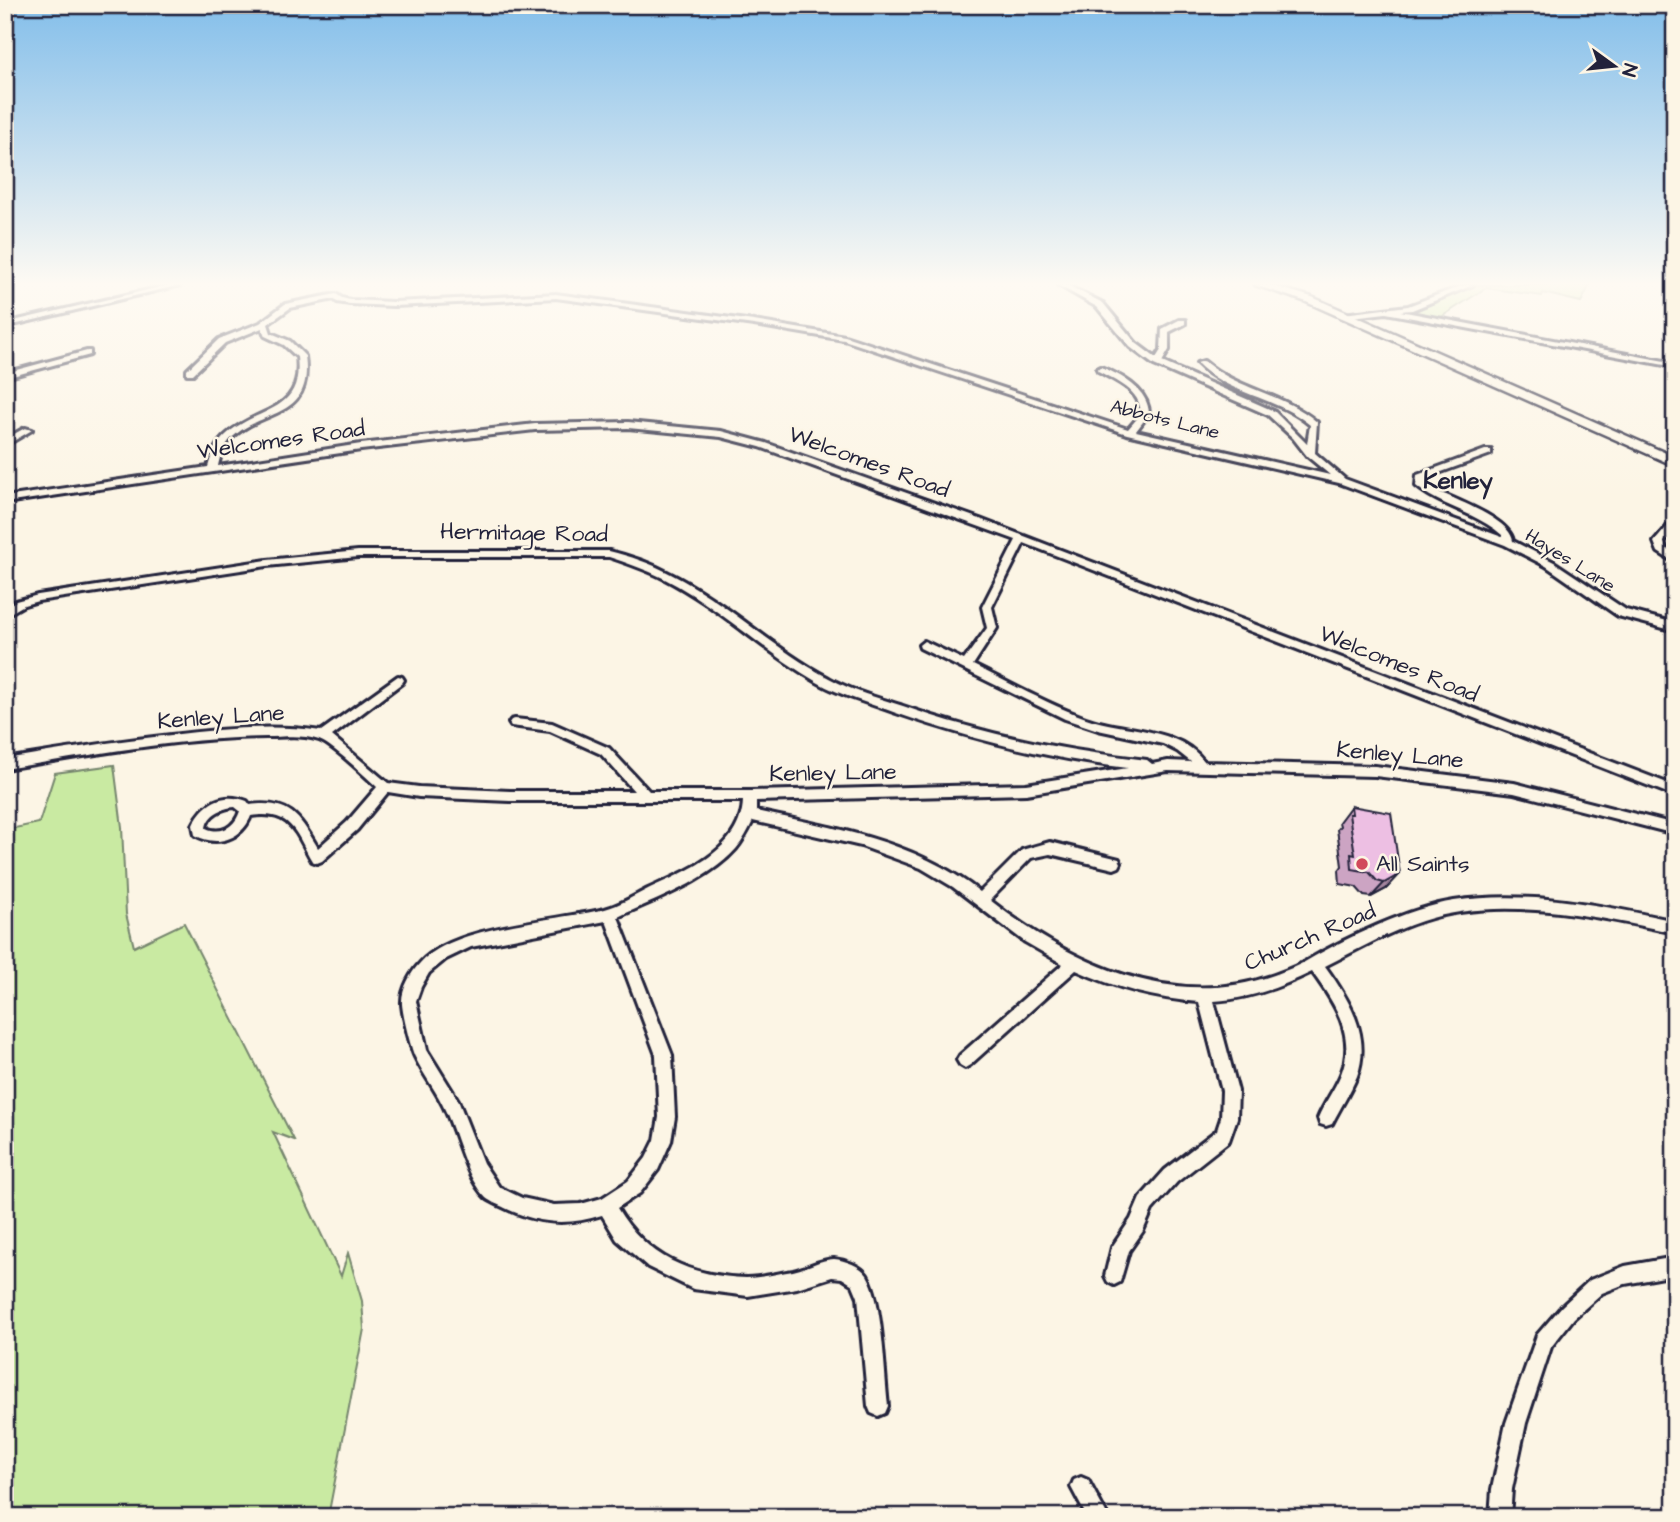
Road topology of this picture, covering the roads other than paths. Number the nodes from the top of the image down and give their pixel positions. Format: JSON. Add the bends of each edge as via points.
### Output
{"nodes":[{"id":1,"x":79,"y":356,"type":"edge"},
{"id":2,"x":206,"y":356,"type":"edge"},
{"id":3,"x":299,"y":356,"type":"edge"},
{"id":4,"x":900,"y":356,"type":"edge"},
{"id":5,"x":1148,"y":356,"type":"edge"},
{"id":6,"x":1161,"y":356,"type":"edge"},
{"id":7,"x":1434,"y":356,"type":"edge"},
{"id":8,"x":1627,"y":356,"type":"edge"},
{"id":9,"x":1157,"y":363,"type":"junction"},
{"id":10,"x":1201,"y":363,"type":"dead end"},
{"id":11,"x":1675,"y":365,"type":"edge"},
{"id":12,"x":1101,"y":369,"type":"dead end"},
{"id":13,"x":190,"y":372,"type":"dead end"},
{"id":14,"x":5,"y":376,"type":"edge"},
{"id":15,"x":28,"y":430,"type":"dead end"},
{"id":16,"x":1130,"y":432,"type":"junction"},
{"id":17,"x":5,"y":443,"type":"edge"},
{"id":18,"x":1488,"y":452,"type":"dead end"},
{"id":19,"x":1310,"y":454,"type":"junction"},
{"id":20,"x":1675,"y":462,"type":"edge"},
{"id":21,"x":212,"y":470,"type":"junction"},
{"id":22,"x":1342,"y":481,"type":"junction"},
{"id":23,"x":5,"y":500,"type":"edge"},
{"id":24,"x":1675,"y":523,"type":"edge"},
{"id":25,"x":1021,"y":539,"type":"junction"},
{"id":26,"x":1508,"y":542,"type":"junction"},
{"id":27,"x":1675,"y":560,"type":"edge"},
{"id":28,"x":5,"y":612,"type":"edge"},
{"id":29,"x":1675,"y":628,"type":"edge"},
{"id":30,"x":924,"y":645,"type":"dead end"},
{"id":31,"x":966,"y":666,"type":"junction"},
{"id":32,"x":398,"y":680,"type":"dead end"},
{"id":33,"x":515,"y":723,"type":"dead end"},
{"id":34,"x":323,"y":736,"type":"junction"},
{"id":35,"x":5,"y":764,"type":"edge"},
{"id":36,"x":1168,"y":766,"type":"junction"},
{"id":37,"x":1203,"y":768,"type":"junction"},
{"id":38,"x":384,"y":787,"type":"junction"},
{"id":39,"x":1675,"y":790,"type":"edge"},
{"id":40,"x":646,"y":796,"type":"junction"},
{"id":41,"x":750,"y":796,"type":"junction"},
{"id":42,"x":246,"y":811,"type":"dead end"},
{"id":43,"x":749,"y":815,"type":"junction"},
{"id":44,"x":1675,"y":829,"type":"edge"},
{"id":45,"x":1114,"y":863,"type":"dead end"},
{"id":46,"x":981,"y":900,"type":"junction"},
{"id":47,"x":610,"y":914,"type":"junction"},
{"id":48,"x":1675,"y":927,"type":"edge"},
{"id":49,"x":1314,"y":963,"type":"junction"},
{"id":50,"x":1073,"y":964,"type":"junction"},
{"id":51,"x":1205,"y":996,"type":"junction"},
{"id":52,"x":965,"y":1060,"type":"dead end"},
{"id":53,"x":1326,"y":1118,"type":"dead end"},
{"id":54,"x":606,"y":1205,"type":"junction"},
{"id":55,"x":1675,"y":1266,"type":"edge"},
{"id":56,"x":1114,"y":1276,"type":"dead end"},
{"id":57,"x":797,"y":1279,"type":"joint"},
{"id":58,"x":878,"y":1406,"type":"dead end"},
{"id":59,"x":1081,"y":1487,"type":"dead end"},
{"id":60,"x":1098,"y":1517,"type":"edge"},
{"id":61,"x":1500,"y":1517,"type":"edge"}],
"edges":[{"from":1,"to":14,"type":"street"},
{"from":2,"to":13,"type":"street"},
{"from":3,"to":21,"type":"street","via":[[302,381],[289,402],[223,439]]},
{"from":4,"to":16,"type":"street","name":"Abbots Lane"},
{"from":5,"to":9,"type":"street","name":"Hayes Lane"},
{"from":6,"to":9,"type":"street"},
{"from":7,"to":20,"type":"street"},
{"from":8,"to":11,"type":"street"},
{"from":9,"to":19,"type":"street","name":"Hayes Lane","via":[[1271,412]]},
{"from":10,"to":19,"type":"street","via":[[1211,374],[1306,415],[1314,424]]},
{"from":12,"to":16,"type":"street","via":[[1134,389],[1143,400],[1145,414]]},
{"from":15,"to":17,"type":"street"},
{"from":16,"to":22,"type":"street","name":"Abbots Lane"},
{"from":18,"to":26,"type":"street","via":[[1420,477],[1421,486],[1496,523]]},
{"from":19,"to":22,"type":"street","name":"Hayes Lane"},
{"from":21,"to":23,"type":"street","name":"Welcomes Road"},
{"from":21,"to":25,"type":"street","name":"Welcomes Road","via":[[487,432],[628,425],[743,439]]},
{"from":22,"to":26,"type":"street","name":"Hayes Lane"},
{"from":24,"to":27,"type":"street","via":[[1659,542]]},
{"from":25,"to":31,"type":"street","via":[[987,607],[992,628]]},
{"from":25,"to":39,"type":"street","name":"Welcomes Road"},
{"from":26,"to":29,"type":"street","name":"Hayes Lane","via":[[1550,564],[1622,613]]},
{"from":28,"to":36,"type":"street","name":"Hermitage Road","via":[[38,598],[345,555],[609,554],[667,573],[825,682],[962,732],[1096,760]]},
{"from":30,"to":31,"type":"street"},
{"from":31,"to":37,"type":"street","via":[[1085,722],[1138,732],[1188,751]]},
{"from":32,"to":34,"type":"street"},
{"from":33,"to":40,"type":"street","via":[[552,726],[605,751]]},
{"from":34,"to":35,"type":"street","name":"Kenley Lane","via":[[227,733]]},
{"from":34,"to":38,"type":"street"},
{"from":36,"to":37,"type":"street","name":"Kenley Lane"},
{"from":36,"to":41,"type":"street","name":"Kenley Lane","via":[[1026,789]]},
{"from":37,"to":44,"type":"street","name":"Kenley Lane","via":[[1375,771],[1514,788]]},
{"from":38,"to":40,"type":"street","name":"Kenley Lane","via":[[510,796]]},
{"from":38,"to":42,"type":"street","via":[[352,826],[317,857],[294,818],[279,810]]},
{"from":40,"to":41,"type":"street","name":"Kenley Lane"},
{"from":41,"to":43,"type":"street"},
{"from":43,"to":46,"type":"street","name":"Church Road","via":[[872,842],[928,865]]},
{"from":43,"to":47,"type":"street","via":[[730,847],[698,872]]},
{"from":45,"to":46,"type":"street","via":[[1050,848],[1027,854]]},
{"from":46,"to":50,"type":"street","name":"Church Road"},
{"from":47,"to":54,"type":"street","via":[[664,1055],[667,1117],[652,1164],[634,1187]]},
{"from":47,"to":54,"type":"street","via":[[454,946],[424,968],[410,1001],[420,1052],[452,1106],[477,1169],[493,1192],[520,1206],[554,1214],[581,1213]]},
{"from":48,"to":49,"type":"street","name":"Church Road","via":[[1535,905],[1451,907],[1422,914]]},
{"from":49,"to":51,"type":"street","name":"Church Road","via":[[1256,988]]},
{"from":49,"to":53,"type":"street","via":[[1344,1004],[1352,1034],[1351,1071]]},
{"from":50,"to":51,"type":"street","name":"Church Road","via":[[1122,983]]},
{"from":50,"to":52,"type":"street"},
{"from":51,"to":56,"type":"street","via":[[1230,1091],[1229,1118],[1223,1135],[1171,1176],[1146,1204],[1121,1247]]},
{"from":54,"to":57,"type":"street","via":[[623,1234],[654,1261],[693,1280],[748,1287]]},
{"from":55,"to":61,"type":"street","via":[[1625,1275],[1596,1286],[1544,1342],[1516,1423]]},
{"from":57,"to":58,"type":"street","via":[[832,1268],[859,1279],[867,1296]]},
{"from":59,"to":60,"type":"street"}]}
